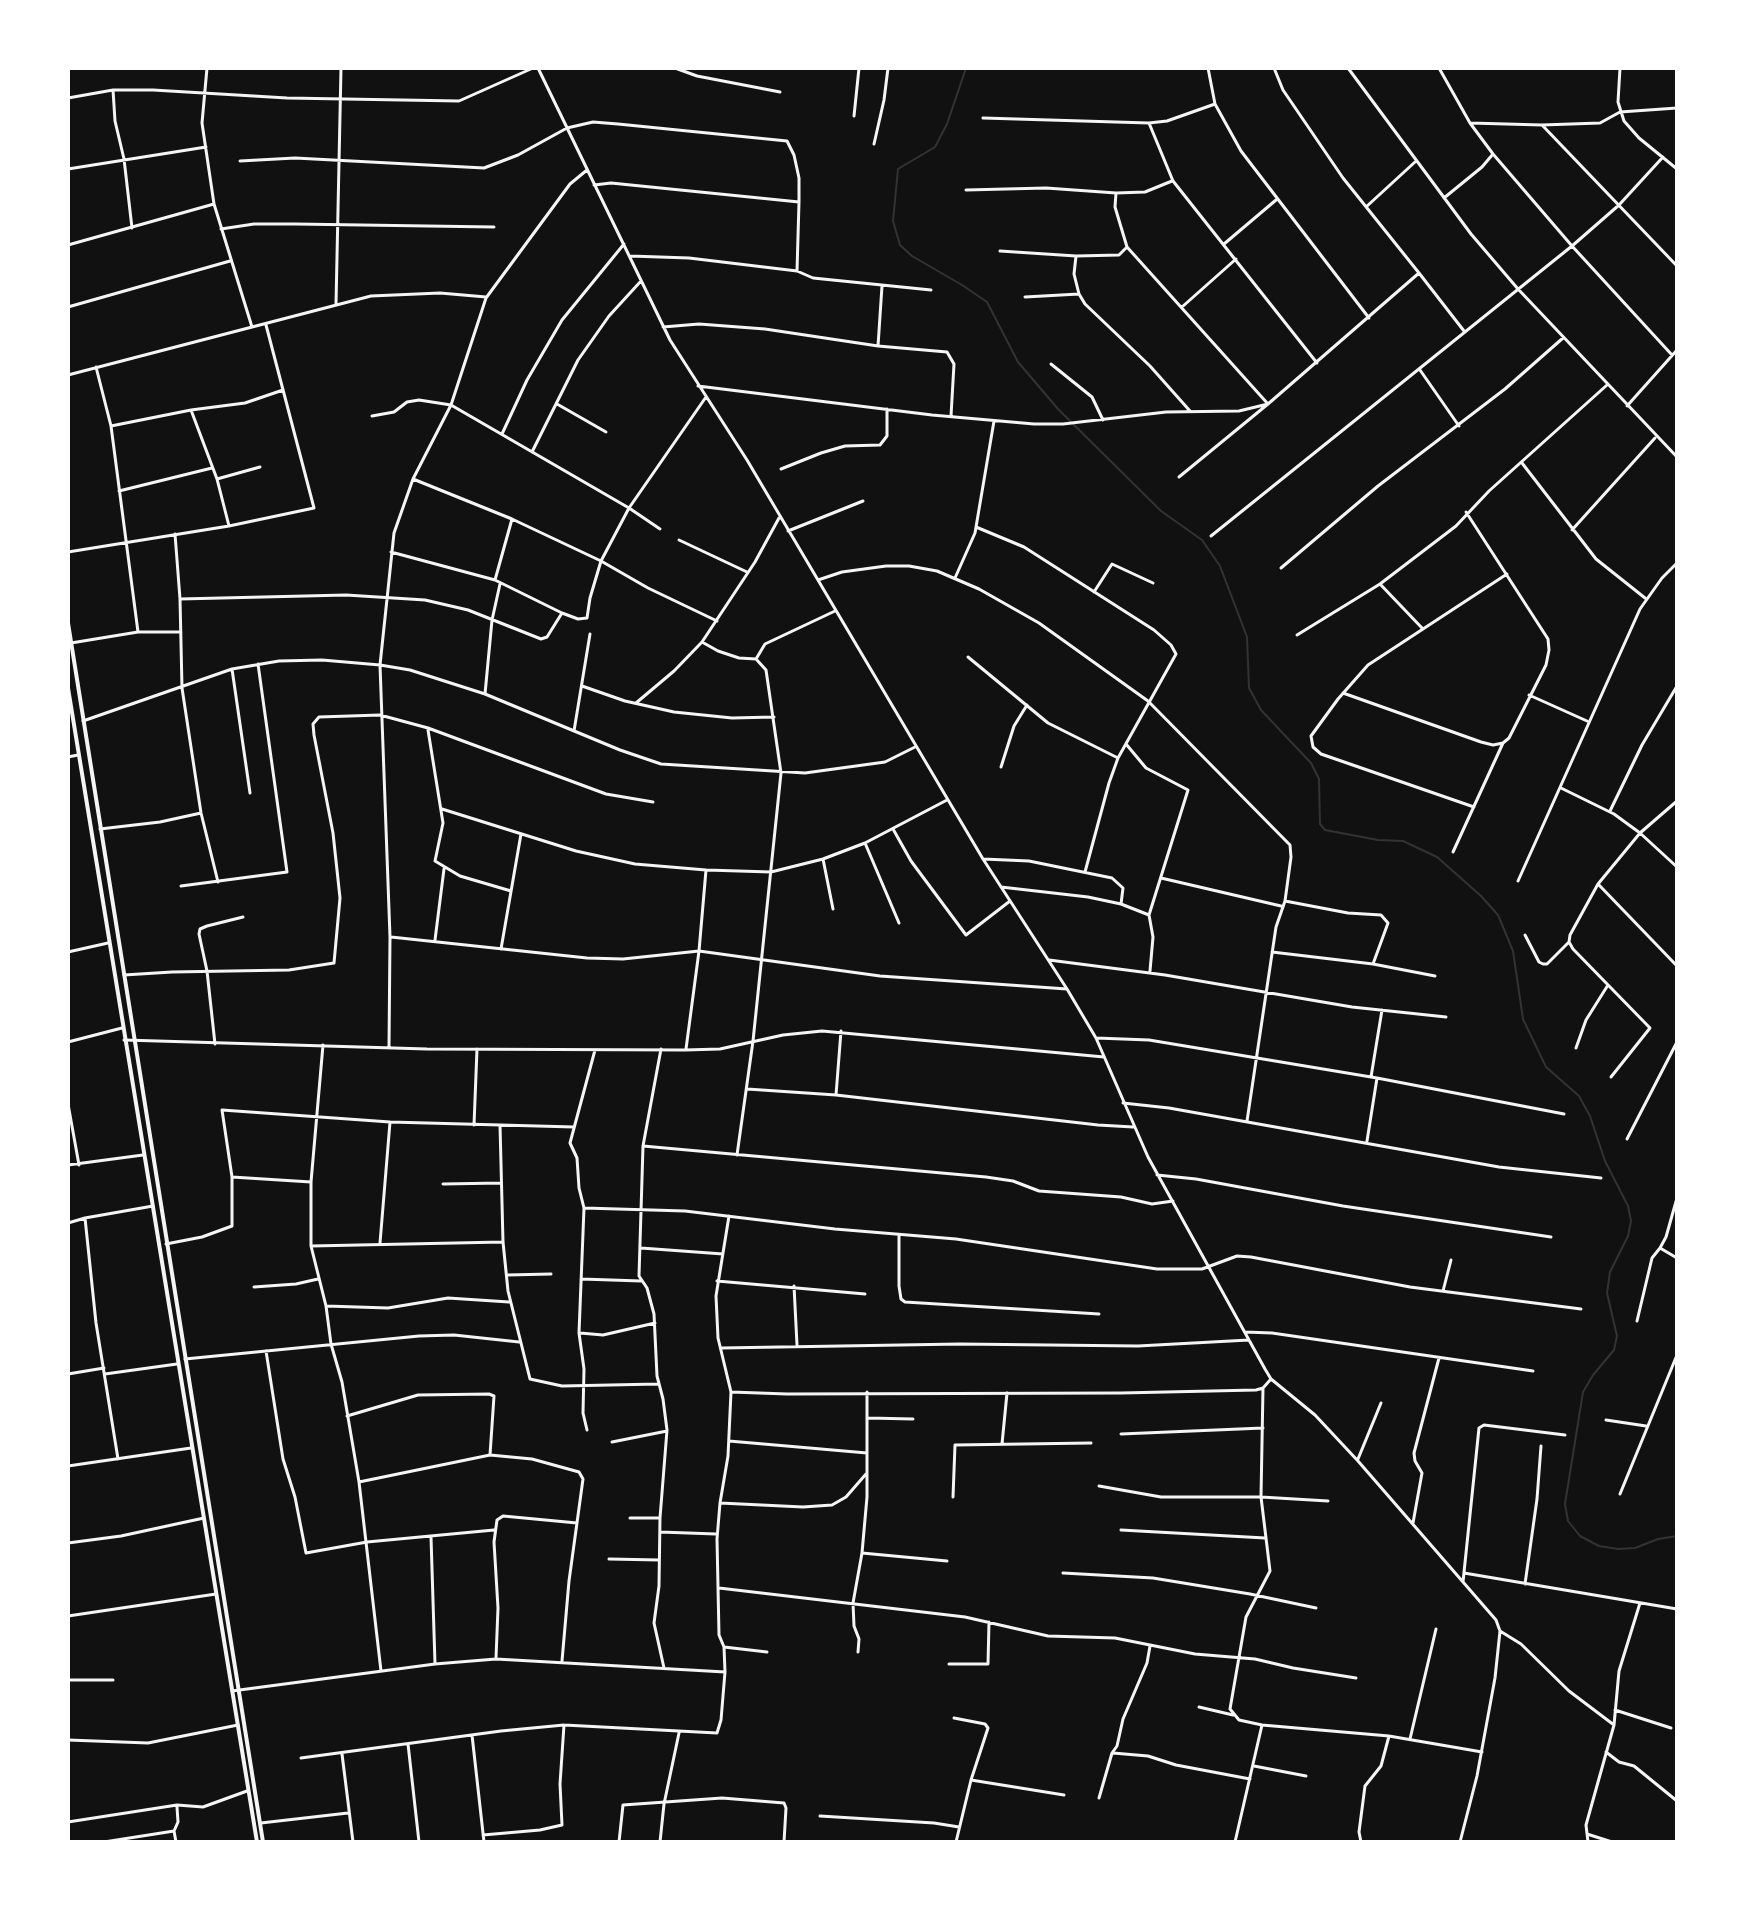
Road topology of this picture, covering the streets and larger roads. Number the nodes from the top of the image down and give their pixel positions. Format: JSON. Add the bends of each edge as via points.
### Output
{"nodes":[{"id":1,"x":207,"y":68,"type":"edge"},
{"id":2,"x":341,"y":68,"type":"edge"},
{"id":3,"x":535,"y":68,"type":"edge"},
{"id":4,"x":675,"y":68,"type":"edge"},
{"id":5,"x":859,"y":68,"type":"edge"},
{"id":6,"x":888,"y":68,"type":"edge"},
{"id":7,"x":1208,"y":68,"type":"edge"},
{"id":8,"x":1274,"y":68,"type":"edge"},
{"id":9,"x":1348,"y":68,"type":"edge"},
{"id":10,"x":1439,"y":68,"type":"edge"},
{"id":11,"x":1620,"y":68,"type":"edge"},
{"id":12,"x":113,"y":90,"type":"junction"},
{"id":13,"x":780,"y":92,"type":"dead end"},
{"id":14,"x":203,"y":94,"type":"junction"},
{"id":15,"x":68,"y":98,"type":"edge"},
{"id":16,"x":339,"y":98,"type":"junction"},
{"id":17,"x":1215,"y":104,"type":"junction"},
{"id":18,"x":1677,"y":108,"type":"edge"},
{"id":19,"x":1620,"y":112,"type":"junction"},
{"id":20,"x":854,"y":116,"type":"dead end"},
{"id":21,"x":983,"y":118,"type":"dead end"},
{"id":22,"x":1149,"y":123,"type":"junction"},
{"id":23,"x":1470,"y":123,"type":"junction"},
{"id":24,"x":1542,"y":125,"type":"junction"},
{"id":25,"x":567,"y":128,"type":"junction"},
{"id":26,"x":874,"y":144,"type":"dead end"},
{"id":27,"x":206,"y":147,"type":"junction"},
{"id":28,"x":1493,"y":154,"type":"junction"},
{"id":29,"x":1663,"y":157,"type":"junction"},
{"id":30,"x":124,"y":159,"type":"junction"},
{"id":31,"x":240,"y":161,"type":"dead end"},
{"id":32,"x":338,"y":161,"type":"junction"},
{"id":33,"x":1415,"y":162,"type":"junction"},
{"id":34,"x":68,"y":169,"type":"edge"},
{"id":35,"x":588,"y":169,"type":"junction"},
{"id":36,"x":1677,"y":169,"type":"edge"},
{"id":37,"x":1173,"y":181,"type":"junction"},
{"id":38,"x":594,"y":185,"type":"junction"},
{"id":39,"x":966,"y":190,"type":"dead end"},
{"id":40,"x":1116,"y":193,"type":"junction"},
{"id":41,"x":1444,"y":198,"type":"junction"},
{"id":42,"x":1277,"y":199,"type":"junction"},
{"id":43,"x":799,"y":202,"type":"junction"},
{"id":44,"x":214,"y":204,"type":"junction"},
{"id":45,"x":1619,"y":205,"type":"junction"},
{"id":46,"x":1366,"y":207,"type":"junction"},
{"id":47,"x":337,"y":224,"type":"junction"},
{"id":48,"x":494,"y":227,"type":"dead end"},
{"id":49,"x":132,"y":229,"type":"junction"},
{"id":50,"x":221,"y":229,"type":"junction"},
{"id":51,"x":624,"y":244,"type":"junction"},
{"id":52,"x":1224,"y":244,"type":"junction"},
{"id":53,"x":68,"y":245,"type":"edge"},
{"id":54,"x":1572,"y":246,"type":"junction"},
{"id":55,"x":1127,"y":247,"type":"junction"},
{"id":56,"x":1000,"y":251,"type":"dead end"},
{"id":57,"x":630,"y":256,"type":"junction"},
{"id":58,"x":1076,"y":256,"type":"junction"},
{"id":59,"x":1236,"y":259,"type":"junction"},
{"id":60,"x":232,"y":261,"type":"junction"},
{"id":61,"x":1677,"y":266,"type":"edge"},
{"id":62,"x":797,"y":271,"type":"junction"},
{"id":63,"x":1419,"y":273,"type":"junction"},
{"id":64,"x":641,"y":281,"type":"junction"},
{"id":65,"x":882,"y":285,"type":"junction"},
{"id":66,"x":1518,"y":289,"type":"junction"},
{"id":67,"x":931,"y":290,"type":"dead end"},
{"id":68,"x":1079,"y":294,"type":"junction"},
{"id":69,"x":1025,"y":297,"type":"dead end"},
{"id":70,"x":486,"y":298,"type":"junction"},
{"id":71,"x":336,"y":306,"type":"junction"},
{"id":72,"x":68,"y":307,"type":"edge"},
{"id":73,"x":1182,"y":307,"type":"junction"},
{"id":74,"x":1369,"y":318,"type":"junction"},
{"id":75,"x":266,"y":325,"type":"junction"},
{"id":76,"x":252,"y":327,"type":"junction"},
{"id":77,"x":663,"y":327,"type":"junction"},
{"id":78,"x":1464,"y":331,"type":"junction"},
{"id":79,"x":1563,"y":337,"type":"junction"},
{"id":80,"x":878,"y":346,"type":"junction"},
{"id":81,"x":1677,"y":350,"type":"edge"},
{"id":82,"x":1672,"y":355,"type":"junction"},
{"id":83,"x":1317,"y":363,"type":"junction"},
{"id":84,"x":1051,"y":364,"type":"dead end"},
{"id":85,"x":96,"y":367,"type":"junction"},
{"id":86,"x":1419,"y":369,"type":"junction"},
{"id":87,"x":68,"y":375,"type":"edge"},
{"id":88,"x":1607,"y":385,"type":"junction"},
{"id":89,"x":698,"y":386,"type":"junction"},
{"id":90,"x":283,"y":390,"type":"junction"},
{"id":91,"x":706,"y":397,"type":"junction"},
{"id":92,"x":557,"y":404,"type":"junction"},
{"id":93,"x":1268,"y":404,"type":"junction"},
{"id":94,"x":451,"y":405,"type":"junction"},
{"id":95,"x":1627,"y":406,"type":"junction"},
{"id":96,"x":887,"y":409,"type":"junction"},
{"id":97,"x":191,"y":410,"type":"junction"},
{"id":98,"x":1191,"y":412,"type":"junction"},
{"id":99,"x":372,"y":416,"type":"dead end"},
{"id":100,"x":951,"y":417,"type":"junction"},
{"id":101,"x":1103,"y":420,"type":"junction"},
{"id":102,"x":994,"y":421,"type":"junction"},
{"id":103,"x":111,"y":426,"type":"junction"},
{"id":104,"x":1459,"y":426,"type":"junction"},
{"id":105,"x":606,"y":432,"type":"dead end"},
{"id":106,"x":502,"y":434,"type":"junction"},
{"id":107,"x":1656,"y":437,"type":"junction"},
{"id":108,"x":532,"y":452,"type":"junction"},
{"id":109,"x":1676,"y":454,"type":"edge"},
{"id":110,"x":1522,"y":463,"type":"junction"},
{"id":111,"x":260,"y":467,"type":"dead end"},
{"id":112,"x":212,"y":468,"type":"junction"},
{"id":113,"x":781,"y":469,"type":"dead end"},
{"id":114,"x":1179,"y":477,"type":"dead end"},
{"id":115,"x":217,"y":479,"type":"junction"},
{"id":116,"x":413,"y":479,"type":"junction"},
{"id":117,"x":119,"y":491,"type":"junction"},
{"id":118,"x":863,"y":501,"type":"dead end"},
{"id":119,"x":629,"y":508,"type":"junction"},
{"id":120,"x":1466,"y":512,"type":"junction"},
{"id":121,"x":780,"y":517,"type":"junction"},
{"id":122,"x":512,"y":519,"type":"junction"},
{"id":123,"x":229,"y":526,"type":"junction"},
{"id":124,"x":976,"y":527,"type":"junction"},
{"id":125,"x":660,"y":529,"type":"dead end"},
{"id":126,"x":1572,"y":530,"type":"junction"},
{"id":127,"x":788,"y":531,"type":"junction"},
{"id":128,"x":175,"y":534,"type":"junction"},
{"id":129,"x":1211,"y":536,"type":"dead end"},
{"id":130,"x":679,"y":540,"type":"dead end"},
{"id":131,"x":125,"y":542,"type":"junction"},
{"id":132,"x":68,"y":552,"type":"edge"},
{"id":133,"x":391,"y":552,"type":"junction"},
{"id":134,"x":601,"y":561,"type":"junction"},
{"id":135,"x":1677,"y":563,"type":"edge"},
{"id":136,"x":1281,"y":568,"type":"dead end"},
{"id":137,"x":747,"y":572,"type":"junction"},
{"id":138,"x":1507,"y":574,"type":"junction"},
{"id":139,"x":955,"y":578,"type":"junction"},
{"id":140,"x":495,"y":580,"type":"junction"},
{"id":141,"x":818,"y":580,"type":"junction"},
{"id":142,"x":501,"y":583,"type":"junction"},
{"id":143,"x":1153,"y":583,"type":"dead end"},
{"id":144,"x":1380,"y":584,"type":"junction"},
{"id":145,"x":1094,"y":592,"type":"junction"},
{"id":146,"x":390,"y":596,"type":"junction"},
{"id":147,"x":180,"y":599,"type":"junction"},
{"id":148,"x":1646,"y":599,"type":"junction"},
{"id":149,"x":835,"y":611,"type":"junction"},
{"id":150,"x":562,"y":613,"type":"junction"},
{"id":151,"x":492,"y":620,"type":"junction"},
{"id":152,"x":717,"y":621,"type":"junction"},
{"id":153,"x":68,"y":623,"type":"edge"},
{"id":154,"x":1423,"y":629,"type":"junction"},
{"id":155,"x":138,"y":632,"type":"junction"},
{"id":156,"x":181,"y":632,"type":"junction"},
{"id":157,"x":590,"y":634,"type":"dead end"},
{"id":158,"x":1297,"y":635,"type":"dead end"},
{"id":159,"x":702,"y":642,"type":"junction"},
{"id":160,"x":71,"y":643,"type":"junction"},
{"id":161,"x":968,"y":657,"type":"dead end"},
{"id":162,"x":756,"y":659,"type":"junction"},
{"id":163,"x":258,"y":664,"type":"junction"},
{"id":164,"x":380,"y":665,"type":"junction"},
{"id":165,"x":232,"y":669,"type":"junction"},
{"id":166,"x":582,"y":686,"type":"junction"},
{"id":167,"x":1677,"y":686,"type":"edge"},
{"id":168,"x":68,"y":688,"type":"edge"},
{"id":169,"x":182,"y":688,"type":"junction"},
{"id":170,"x":1343,"y":693,"type":"junction"},
{"id":171,"x":485,"y":694,"type":"junction"},
{"id":172,"x":1529,"y":695,"type":"junction"},
{"id":173,"x":1148,"y":701,"type":"junction"},
{"id":174,"x":636,"y":703,"type":"junction"},
{"id":175,"x":1027,"y":705,"type":"junction"},
{"id":176,"x":380,"y":715,"type":"junction"},
{"id":177,"x":774,"y":717,"type":"junction"},
{"id":178,"x":83,"y":721,"type":"junction"},
{"id":179,"x":1589,"y":722,"type":"junction"},
{"id":180,"x":428,"y":728,"type":"junction"},
{"id":181,"x":574,"y":731,"type":"junction"},
{"id":182,"x":1503,"y":743,"type":"junction"},
{"id":183,"x":1126,"y":744,"type":"junction"},
{"id":184,"x":915,"y":747,"type":"junction"},
{"id":185,"x":78,"y":755,"type":"junction"},
{"id":186,"x":68,"y":757,"type":"edge"},
{"id":187,"x":1118,"y":758,"type":"junction"},
{"id":188,"x":1001,"y":767,"type":"dead end"},
{"id":189,"x":781,"y":773,"type":"junction"},
{"id":190,"x":1561,"y":788,"type":"junction"},
{"id":191,"x":250,"y":793,"type":"dead end"},
{"id":192,"x":947,"y":800,"type":"junction"},
{"id":193,"x":1677,"y":801,"type":"edge"},
{"id":194,"x":653,"y":802,"type":"dead end"},
{"id":195,"x":1474,"y":807,"type":"junction"},
{"id":196,"x":442,"y":809,"type":"junction"},
{"id":197,"x":1610,"y":811,"type":"junction"},
{"id":198,"x":201,"y":813,"type":"junction"},
{"id":199,"x":100,"y":829,"type":"junction"},
{"id":200,"x":893,"y":829,"type":"junction"},
{"id":201,"x":522,"y":833,"type":"junction"},
{"id":202,"x":1640,"y":833,"type":"junction"},
{"id":203,"x":865,"y":843,"type":"junction"},
{"id":204,"x":1453,"y":852,"type":"dead end"},
{"id":205,"x":823,"y":859,"type":"junction"},
{"id":206,"x":983,"y":859,"type":"junction"},
{"id":207,"x":1677,"y":867,"type":"edge"},
{"id":208,"x":444,"y":868,"type":"junction"},
{"id":209,"x":706,"y":870,"type":"junction"},
{"id":210,"x":771,"y":872,"type":"junction"},
{"id":211,"x":1085,"y":872,"type":"junction"},
{"id":212,"x":1161,"y":878,"type":"junction"},
{"id":213,"x":1518,"y":881,"type":"dead end"},
{"id":214,"x":218,"y":882,"type":"junction"},
{"id":215,"x":1598,"y":884,"type":"junction"},
{"id":216,"x":181,"y":886,"type":"dead end"},
{"id":217,"x":1001,"y":887,"type":"junction"},
{"id":218,"x":511,"y":891,"type":"junction"},
{"id":219,"x":1010,"y":901,"type":"junction"},
{"id":220,"x":1285,"y":901,"type":"junction"},
{"id":221,"x":1121,"y":904,"type":"junction"},
{"id":222,"x":1281,"y":906,"type":"junction"},
{"id":223,"x":833,"y":909,"type":"dead end"},
{"id":224,"x":1149,"y":915,"type":"junction"},
{"id":225,"x":243,"y":917,"type":"dead end"},
{"id":226,"x":899,"y":923,"type":"dead end"},
{"id":227,"x":1525,"y":935,"type":"dead end"},
{"id":228,"x":390,"y":937,"type":"junction"},
{"id":229,"x":435,"y":940,"type":"junction"},
{"id":230,"x":1569,"y":942,"type":"junction"},
{"id":231,"x":108,"y":943,"type":"junction"},
{"id":232,"x":501,"y":949,"type":"junction"},
{"id":233,"x":699,"y":951,"type":"junction"},
{"id":234,"x":68,"y":952,"type":"edge"},
{"id":235,"x":1272,"y":952,"type":"junction"},
{"id":236,"x":762,"y":959,"type":"junction"},
{"id":237,"x":1049,"y":960,"type":"junction"},
{"id":238,"x":1373,"y":964,"type":"junction"},
{"id":239,"x":1677,"y":966,"type":"edge"},
{"id":240,"x":207,"y":971,"type":"junction"},
{"id":241,"x":1150,"y":973,"type":"junction"},
{"id":242,"x":123,"y":975,"type":"junction"},
{"id":243,"x":1435,"y":976,"type":"dead end"},
{"id":244,"x":1608,"y":985,"type":"junction"},
{"id":245,"x":1067,"y":989,"type":"junction"},
{"id":246,"x":1267,"y":993,"type":"junction"},
{"id":247,"x":1382,"y":1010,"type":"junction"},
{"id":248,"x":1446,"y":1017,"type":"dead end"},
{"id":249,"x":122,"y":1028,"type":"junction"},
{"id":250,"x":841,"y":1031,"type":"junction"},
{"id":251,"x":1096,"y":1038,"type":"junction"},
{"id":252,"x":124,"y":1040,"type":"junction"},
{"id":253,"x":133,"y":1041,"type":"junction"},
{"id":254,"x":753,"y":1041,"type":"junction"},
{"id":255,"x":68,"y":1042,"type":"edge"},
{"id":256,"x":1677,"y":1042,"type":"edge"},
{"id":257,"x":215,"y":1044,"type":"junction"},
{"id":258,"x":323,"y":1045,"type":"junction"},
{"id":259,"x":389,"y":1047,"type":"junction"},
{"id":260,"x":1576,"y":1048,"type":"dead end"},
{"id":261,"x":477,"y":1049,"type":"junction"},
{"id":262,"x":661,"y":1049,"type":"junction"},
{"id":263,"x":595,"y":1050,"type":"junction"},
{"id":264,"x":685,"y":1050,"type":"junction"},
{"id":265,"x":1104,"y":1057,"type":"junction"},
{"id":266,"x":1256,"y":1058,"type":"junction"},
{"id":267,"x":1371,"y":1077,"type":"junction"},
{"id":268,"x":1611,"y":1077,"type":"dead end"},
{"id":269,"x":1377,"y":1078,"type":"junction"},
{"id":270,"x":747,"y":1089,"type":"junction"},
{"id":271,"x":836,"y":1095,"type":"junction"},
{"id":272,"x":1123,"y":1103,"type":"junction"},
{"id":273,"x":68,"y":1104,"type":"edge"},
{"id":274,"x":1564,"y":1114,"type":"dead end"},
{"id":275,"x":316,"y":1116,"type":"junction"},
{"id":276,"x":390,"y":1122,"type":"junction"},
{"id":277,"x":1247,"y":1123,"type":"junction"},
{"id":278,"x":474,"y":1125,"type":"junction"},
{"id":279,"x":500,"y":1125,"type":"junction"},
{"id":280,"x":574,"y":1127,"type":"junction"},
{"id":281,"x":1133,"y":1127,"type":"junction"},
{"id":282,"x":1627,"y":1139,"type":"dead end"},
{"id":283,"x":1367,"y":1142,"type":"junction"},
{"id":284,"x":643,"y":1146,"type":"junction"},
{"id":285,"x":143,"y":1155,"type":"junction"},
{"id":286,"x":737,"y":1155,"type":"junction"},
{"id":287,"x":68,"y":1165,"type":"edge"},
{"id":288,"x":79,"y":1165,"type":"junction"},
{"id":289,"x":1157,"y":1175,"type":"junction"},
{"id":290,"x":232,"y":1177,"type":"junction"},
{"id":291,"x":1601,"y":1178,"type":"dead end"},
{"id":292,"x":311,"y":1182,"type":"junction"},
{"id":293,"x":501,"y":1183,"type":"junction"},
{"id":294,"x":443,"y":1184,"type":"dead end"},
{"id":295,"x":1677,"y":1198,"type":"edge"},
{"id":296,"x":1173,"y":1201,"type":"junction"},
{"id":297,"x":153,"y":1206,"type":"junction"},
{"id":298,"x":584,"y":1208,"type":"junction"},
{"id":299,"x":640,"y":1210,"type":"junction"},
{"id":300,"x":729,"y":1216,"type":"junction"},
{"id":301,"x":85,"y":1218,"type":"junction"},
{"id":302,"x":68,"y":1223,"type":"edge"},
{"id":303,"x":899,"y":1235,"type":"junction"},
{"id":304,"x":1551,"y":1237,"type":"dead end"},
{"id":305,"x":503,"y":1242,"type":"junction"},
{"id":306,"x":380,"y":1243,"type":"junction"},
{"id":307,"x":166,"y":1244,"type":"junction"},
{"id":308,"x":311,"y":1246,"type":"junction"},
{"id":309,"x":641,"y":1248,"type":"junction"},
{"id":310,"x":1660,"y":1248,"type":"junction"},
{"id":311,"x":723,"y":1254,"type":"junction"},
{"id":312,"x":1677,"y":1258,"type":"edge"},
{"id":313,"x":1451,"y":1260,"type":"dead end"},
{"id":314,"x":1209,"y":1266,"type":"junction"},
{"id":315,"x":551,"y":1274,"type":"dead end"},
{"id":316,"x":507,"y":1275,"type":"junction"},
{"id":317,"x":318,"y":1279,"type":"junction"},
{"id":318,"x":580,"y":1279,"type":"junction"},
{"id":319,"x":641,"y":1281,"type":"junction"},
{"id":320,"x":717,"y":1281,"type":"junction"},
{"id":321,"x":794,"y":1286,"type":"junction"},
{"id":322,"x":254,"y":1287,"type":"dead end"},
{"id":323,"x":1443,"y":1292,"type":"junction"},
{"id":324,"x":865,"y":1294,"type":"dead end"},
{"id":325,"x":509,"y":1302,"type":"junction"},
{"id":326,"x":326,"y":1306,"type":"junction"},
{"id":327,"x":1581,"y":1309,"type":"dead end"},
{"id":328,"x":1099,"y":1314,"type":"dead end"},
{"id":329,"x":1637,"y":1321,"type":"dead end"},
{"id":330,"x":655,"y":1323,"type":"junction"},
{"id":331,"x":1245,"y":1332,"type":"junction"},
{"id":332,"x":579,"y":1333,"type":"junction"},
{"id":333,"x":1249,"y":1340,"type":"junction"},
{"id":334,"x":519,"y":1342,"type":"junction"},
{"id":335,"x":331,"y":1344,"type":"junction"},
{"id":336,"x":797,"y":1345,"type":"junction"},
{"id":337,"x":721,"y":1348,"type":"junction"},
{"id":338,"x":266,"y":1351,"type":"junction"},
{"id":339,"x":1677,"y":1355,"type":"edge"},
{"id":340,"x":1439,"y":1358,"type":"junction"},
{"id":341,"x":185,"y":1359,"type":"junction"},
{"id":342,"x":178,"y":1363,"type":"junction"},
{"id":343,"x":105,"y":1371,"type":"junction"},
{"id":344,"x":1533,"y":1371,"type":"dead end"},
{"id":345,"x":68,"y":1374,"type":"edge"},
{"id":346,"x":1271,"y":1379,"type":"junction"},
{"id":347,"x":658,"y":1384,"type":"junction"},
{"id":348,"x":582,"y":1387,"type":"junction"},
{"id":349,"x":1263,"y":1388,"type":"junction"},
{"id":350,"x":731,"y":1392,"type":"junction"},
{"id":351,"x":867,"y":1392,"type":"junction"},
{"id":352,"x":1007,"y":1393,"type":"junction"},
{"id":353,"x":1381,"y":1403,"type":"dead end"},
{"id":354,"x":347,"y":1416,"type":"junction"},
{"id":355,"x":868,"y":1418,"type":"junction"},
{"id":356,"x":913,"y":1419,"type":"dead end"},
{"id":357,"x":1606,"y":1420,"type":"dead end"},
{"id":358,"x":1646,"y":1426,"type":"junction"},
{"id":359,"x":1263,"y":1428,"type":"junction"},
{"id":360,"x":587,"y":1430,"type":"dead end"},
{"id":361,"x":667,"y":1430,"type":"junction"},
{"id":362,"x":1121,"y":1434,"type":"dead end"},
{"id":363,"x":1565,"y":1435,"type":"dead end"},
{"id":364,"x":729,"y":1441,"type":"junction"},
{"id":365,"x":612,"y":1442,"type":"dead end"},
{"id":366,"x":1091,"y":1443,"type":"dead end"},
{"id":367,"x":1002,"y":1444,"type":"junction"},
{"id":368,"x":1541,"y":1446,"type":"dead end"},
{"id":369,"x":192,"y":1448,"type":"junction"},
{"id":370,"x":867,"y":1453,"type":"junction"},
{"id":371,"x":490,"y":1455,"type":"junction"},
{"id":372,"x":118,"y":1459,"type":"junction"},
{"id":373,"x":1358,"y":1461,"type":"junction"},
{"id":374,"x":68,"y":1466,"type":"edge"},
{"id":375,"x":866,"y":1474,"type":"junction"},
{"id":376,"x":359,"y":1482,"type":"junction"},
{"id":377,"x":1099,"y":1486,"type":"dead end"},
{"id":378,"x":1620,"y":1494,"type":"dead end"},
{"id":379,"x":953,"y":1497,"type":"dead end"},
{"id":380,"x":1261,"y":1497,"type":"junction"},
{"id":381,"x":1328,"y":1501,"type":"dead end"},
{"id":382,"x":720,"y":1503,"type":"junction"},
{"id":383,"x":204,"y":1518,"type":"junction"},
{"id":384,"x":630,"y":1518,"type":"dead end"},
{"id":385,"x":660,"y":1518,"type":"junction"},
{"id":386,"x":577,"y":1523,"type":"junction"},
{"id":387,"x":1413,"y":1523,"type":"junction"},
{"id":388,"x":494,"y":1530,"type":"junction"},
{"id":389,"x":1121,"y":1530,"type":"dead end"},
{"id":390,"x":660,"y":1532,"type":"junction"},
{"id":391,"x":718,"y":1534,"type":"junction"},
{"id":392,"x":431,"y":1537,"type":"junction"},
{"id":393,"x":1265,"y":1538,"type":"junction"},
{"id":394,"x":367,"y":1542,"type":"junction"},
{"id":395,"x":68,"y":1543,"type":"edge"},
{"id":396,"x":862,"y":1553,"type":"junction"},
{"id":397,"x":609,"y":1559,"type":"dead end"},
{"id":398,"x":659,"y":1560,"type":"junction"},
{"id":399,"x":947,"y":1561,"type":"dead end"},
{"id":400,"x":1063,"y":1573,"type":"dead end"},
{"id":401,"x":1464,"y":1573,"type":"junction"},
{"id":402,"x":1463,"y":1582,"type":"junction"},
{"id":403,"x":1525,"y":1584,"type":"junction"},
{"id":404,"x":719,"y":1588,"type":"junction"},
{"id":405,"x":216,"y":1594,"type":"junction"},
{"id":406,"x":1255,"y":1597,"type":"junction"},
{"id":407,"x":853,"y":1603,"type":"junction"},
{"id":408,"x":1640,"y":1603,"type":"junction"},
{"id":409,"x":1316,"y":1608,"type":"dead end"},
{"id":410,"x":1677,"y":1609,"type":"edge"},
{"id":411,"x":68,"y":1616,"type":"edge"},
{"id":412,"x":989,"y":1622,"type":"junction"},
{"id":413,"x":1436,"y":1629,"type":"dead end"},
{"id":414,"x":1500,"y":1631,"type":"junction"},
{"id":415,"x":1150,"y":1646,"type":"junction"},
{"id":416,"x":724,"y":1647,"type":"junction"},
{"id":417,"x":767,"y":1652,"type":"dead end"},
{"id":418,"x":858,"y":1652,"type":"dead end"},
{"id":419,"x":1239,"y":1657,"type":"junction"},
{"id":420,"x":496,"y":1659,"type":"junction"},
{"id":421,"x":562,"y":1661,"type":"junction"},
{"id":422,"x":435,"y":1664,"type":"junction"},
{"id":423,"x":949,"y":1664,"type":"dead end"},
{"id":424,"x":664,"y":1668,"type":"junction"},
{"id":425,"x":381,"y":1671,"type":"junction"},
{"id":426,"x":725,"y":1672,"type":"junction"},
{"id":427,"x":1356,"y":1678,"type":"dead end"},
{"id":428,"x":68,"y":1680,"type":"edge"},
{"id":429,"x":113,"y":1680,"type":"dead end"},
{"id":430,"x":232,"y":1691,"type":"junction"},
{"id":431,"x":240,"y":1691,"type":"junction"},
{"id":432,"x":1199,"y":1707,"type":"dead end"},
{"id":433,"x":1615,"y":1710,"type":"junction"},
{"id":434,"x":1233,"y":1715,"type":"junction"},
{"id":435,"x":954,"y":1718,"type":"dead end"},
{"id":436,"x":238,"y":1725,"type":"junction"},
{"id":437,"x":564,"y":1725,"type":"junction"},
{"id":438,"x":1262,"y":1725,"type":"junction"},
{"id":439,"x":1614,"y":1725,"type":"junction"},
{"id":440,"x":1671,"y":1728,"type":"dead end"},
{"id":441,"x":679,"y":1733,"type":"junction"},
{"id":442,"x":472,"y":1735,"type":"junction"},
{"id":443,"x":1389,"y":1736,"type":"junction"},
{"id":444,"x":1410,"y":1739,"type":"junction"},
{"id":445,"x":68,"y":1740,"type":"edge"},
{"id":446,"x":408,"y":1744,"type":"junction"},
{"id":447,"x":1482,"y":1752,"type":"junction"},
{"id":448,"x":1606,"y":1752,"type":"junction"},
{"id":449,"x":1112,"y":1753,"type":"junction"},
{"id":450,"x":342,"y":1754,"type":"junction"},
{"id":451,"x":301,"y":1758,"type":"dead end"},
{"id":452,"x":1254,"y":1766,"type":"junction"},
{"id":453,"x":1306,"y":1776,"type":"dead end"},
{"id":454,"x":1250,"y":1779,"type":"junction"},
{"id":455,"x":971,"y":1780,"type":"junction"},
{"id":456,"x":248,"y":1790,"type":"junction"},
{"id":457,"x":1064,"y":1795,"type":"dead end"},
{"id":458,"x":1099,"y":1798,"type":"dead end"},
{"id":459,"x":1677,"y":1801,"type":"edge"},
{"id":460,"x":664,"y":1804,"type":"junction"},
{"id":461,"x":177,"y":1805,"type":"junction"},
{"id":462,"x":348,"y":1813,"type":"junction"},
{"id":463,"x":820,"y":1816,"type":"dead end"},
{"id":464,"x":68,"y":1822,"type":"edge"},
{"id":465,"x":260,"y":1823,"type":"junction"},
{"id":466,"x":959,"y":1827,"type":"junction"},
{"id":467,"x":174,"y":1831,"type":"junction"},
{"id":468,"x":1587,"y":1834,"type":"junction"},
{"id":469,"x":483,"y":1835,"type":"junction"},
{"id":470,"x":104,"y":1842,"type":"edge"},
{"id":471,"x":176,"y":1842,"type":"edge"},
{"id":472,"x":257,"y":1842,"type":"edge"},
{"id":473,"x":263,"y":1842,"type":"edge"},
{"id":474,"x":353,"y":1842,"type":"edge"},
{"id":475,"x":419,"y":1842,"type":"edge"},
{"id":476,"x":484,"y":1842,"type":"edge"},
{"id":477,"x":619,"y":1842,"type":"edge"},
{"id":478,"x":660,"y":1842,"type":"edge"},
{"id":479,"x":784,"y":1842,"type":"edge"},
{"id":480,"x":956,"y":1842,"type":"edge"},
{"id":481,"x":1235,"y":1842,"type":"edge"},
{"id":482,"x":1361,"y":1842,"type":"edge"},
{"id":483,"x":1460,"y":1842,"type":"edge"},
{"id":484,"x":1588,"y":1842,"type":"edge"},
{"id":485,"x":1612,"y":1842,"type":"edge"}],
"edges":[{"from":1,"to":14,"type":"street"},
{"from":2,"to":16,"type":"street"},
{"from":3,"to":16,"type":"street","via":[[459,101]]},
{"from":3,"to":25,"type":"street"},
{"from":4,"to":13,"type":"street"},
{"from":5,"to":20,"type":"street"},
{"from":6,"to":26,"type":"street"},
{"from":7,"to":17,"type":"street"},
{"from":8,"to":46,"type":"street","via":[[1283,90]]},
{"from":9,"to":33,"type":"street"},
{"from":10,"to":23,"type":"street"},
{"from":11,"to":19,"type":"street"},
{"from":12,"to":14,"type":"street"},
{"from":12,"to":15,"type":"street"},
{"from":12,"to":30,"type":"street"},
{"from":14,"to":16,"type":"street"},
{"from":14,"to":27,"type":"street"},
{"from":16,"to":32,"type":"street"},
{"from":17,"to":22,"type":"street"},
{"from":17,"to":42,"type":"street"},
{"from":18,"to":19,"type":"street"},
{"from":19,"to":24,"type":"street","via":[[1600,123]]},
{"from":19,"to":29,"type":"street","via":[[1629,128]]},
{"from":21,"to":22,"type":"street"},
{"from":22,"to":37,"type":"street"},
{"from":23,"to":24,"type":"street"},
{"from":23,"to":28,"type":"street"},
{"from":24,"to":45,"type":"street"},
{"from":25,"to":32,"type":"street","via":[[484,168]]},
{"from":25,"to":35,"type":"street"},
{"from":25,"to":43,"type":"street","via":[[593,122],[787,141],[797,166]]},
{"from":27,"to":30,"type":"street"},
{"from":27,"to":44,"type":"street"},
{"from":28,"to":41,"type":"street"},
{"from":28,"to":54,"type":"street"},
{"from":29,"to":36,"type":"street"},
{"from":29,"to":45,"type":"street"},
{"from":30,"to":34,"type":"street"},
{"from":30,"to":49,"type":"street"},
{"from":31,"to":32,"type":"street"},
{"from":32,"to":47,"type":"street"},
{"from":33,"to":41,"type":"street"},
{"from":33,"to":46,"type":"street"},
{"from":35,"to":38,"type":"street"},
{"from":35,"to":70,"type":"street","via":[[570,184]]},
{"from":37,"to":40,"type":"street","via":[[1145,192]]},
{"from":37,"to":52,"type":"street"},
{"from":38,"to":43,"type":"street"},
{"from":38,"to":51,"type":"street"},
{"from":39,"to":40,"type":"street"},
{"from":40,"to":55,"type":"street"},
{"from":41,"to":66,"type":"street"},
{"from":42,"to":52,"type":"street"},
{"from":42,"to":74,"type":"street"},
{"from":43,"to":62,"type":"street"},
{"from":44,"to":49,"type":"street"},
{"from":44,"to":50,"type":"street"},
{"from":45,"to":54,"type":"street"},
{"from":45,"to":61,"type":"street"},
{"from":46,"to":63,"type":"street"},
{"from":47,"to":48,"type":"street"},
{"from":47,"to":50,"type":"street"},
{"from":47,"to":71,"type":"street"},
{"from":49,"to":53,"type":"street"},
{"from":50,"to":60,"type":"street"},
{"from":51,"to":57,"type":"street"},
{"from":51,"to":106,"type":"street","via":[[562,320]]},
{"from":52,"to":59,"type":"street"},
{"from":54,"to":66,"type":"street"},
{"from":54,"to":82,"type":"street"},
{"from":55,"to":58,"type":"street","via":[[1119,255]]},
{"from":55,"to":73,"type":"street"},
{"from":56,"to":58,"type":"street"},
{"from":57,"to":62,"type":"street"},
{"from":57,"to":64,"type":"street"},
{"from":58,"to":68,"type":"street"},
{"from":59,"to":73,"type":"street"},
{"from":59,"to":83,"type":"street"},
{"from":60,"to":72,"type":"street"},
{"from":60,"to":76,"type":"street"},
{"from":62,"to":65,"type":"street","via":[[813,278]]},
{"from":63,"to":74,"type":"street"},
{"from":63,"to":78,"type":"street"},
{"from":64,"to":77,"type":"street"},
{"from":64,"to":92,"type":"street","via":[[578,360]]},
{"from":65,"to":67,"type":"street"},
{"from":65,"to":80,"type":"street"},
{"from":66,"to":78,"type":"street"},
{"from":66,"to":79,"type":"street"},
{"from":68,"to":69,"type":"street"},
{"from":68,"to":98,"type":"street"},
{"from":70,"to":71,"type":"street","via":[[405,294]]},
{"from":70,"to":94,"type":"street"},
{"from":71,"to":75,"type":"street"},
{"from":73,"to":93,"type":"street"},
{"from":74,"to":83,"type":"street"},
{"from":75,"to":76,"type":"street"},
{"from":75,"to":90,"type":"street"},
{"from":76,"to":85,"type":"street"},
{"from":77,"to":80,"type":"street","via":[[765,329]]},
{"from":77,"to":89,"type":"street"},
{"from":78,"to":86,"type":"street"},
{"from":79,"to":88,"type":"street"},
{"from":79,"to":104,"type":"street"},
{"from":80,"to":100,"type":"street","via":[[947,352],[954,364]]},
{"from":81,"to":82,"type":"street"},
{"from":82,"to":95,"type":"street"},
{"from":83,"to":93,"type":"street"},
{"from":84,"to":101,"type":"street","via":[[1092,397]]},
{"from":85,"to":87,"type":"street"},
{"from":85,"to":103,"type":"street"},
{"from":86,"to":104,"type":"street"},
{"from":86,"to":129,"type":"street"},
{"from":88,"to":95,"type":"street"},
{"from":88,"to":110,"type":"street"},
{"from":89,"to":91,"type":"street"},
{"from":89,"to":96,"type":"street"},
{"from":90,"to":97,"type":"street","via":[[245,403]]},
{"from":90,"to":123,"type":"street","via":[[314,508]]},
{"from":91,"to":119,"type":"street"},
{"from":91,"to":121,"type":"street"},
{"from":92,"to":105,"type":"street"},
{"from":92,"to":108,"type":"street"},
{"from":93,"to":98,"type":"street"},
{"from":93,"to":114,"type":"street"},
{"from":94,"to":99,"type":"street","via":[[419,400]]},
{"from":94,"to":106,"type":"street"},
{"from":94,"to":116,"type":"street"},
{"from":95,"to":107,"type":"street"},
{"from":96,"to":100,"type":"street"},
{"from":96,"to":113,"type":"street","via":[[887,436],[880,445],[845,446]]},
{"from":97,"to":103,"type":"street"},
{"from":97,"to":112,"type":"street"},
{"from":98,"to":101,"type":"street"},
{"from":100,"to":102,"type":"street"},
{"from":101,"to":102,"type":"street"},
{"from":102,"to":124,"type":"street"},
{"from":103,"to":117,"type":"street"},
{"from":104,"to":136,"type":"street"},
{"from":106,"to":108,"type":"street"},
{"from":107,"to":109,"type":"street"},
{"from":107,"to":126,"type":"street"},
{"from":108,"to":119,"type":"street"},
{"from":110,"to":120,"type":"street"},
{"from":110,"to":126,"type":"street"},
{"from":111,"to":115,"type":"street"},
{"from":112,"to":115,"type":"street"},
{"from":112,"to":117,"type":"street"},
{"from":115,"to":123,"type":"street"},
{"from":116,"to":122,"type":"street"},
{"from":116,"to":133,"type":"street"},
{"from":117,"to":131,"type":"street"},
{"from":118,"to":127,"type":"street"},
{"from":119,"to":125,"type":"street"},
{"from":119,"to":134,"type":"street"},
{"from":120,"to":138,"type":"street"},
{"from":120,"to":144,"type":"street","via":[[1456,526]]},
{"from":121,"to":127,"type":"street"},
{"from":121,"to":137,"type":"street"},
{"from":122,"to":134,"type":"street"},
{"from":122,"to":140,"type":"street"},
{"from":123,"to":128,"type":"street"},
{"from":124,"to":139,"type":"street"},
{"from":124,"to":145,"type":"street","via":[[1024,547]]},
{"from":126,"to":148,"type":"street","via":[[1601,564]]},
{"from":127,"to":141,"type":"street"},
{"from":128,"to":131,"type":"street"},
{"from":128,"to":147,"type":"street"},
{"from":130,"to":137,"type":"street"},
{"from":131,"to":132,"type":"street"},
{"from":131,"to":155,"type":"street"},
{"from":133,"to":140,"type":"street"},
{"from":133,"to":146,"type":"street"},
{"from":134,"to":150,"type":"street","via":[[587,618]]},
{"from":134,"to":152,"type":"street"},
{"from":135,"to":148,"type":"street"},
{"from":137,"to":152,"type":"street"},
{"from":138,"to":154,"type":"street"},
{"from":138,"to":172,"type":"street","via":[[1548,639],[1546,665]]},
{"from":139,"to":141,"type":"street","via":[[886,566]]},
{"from":139,"to":173,"type":"street","via":[[1039,623]]},
{"from":140,"to":142,"type":"street"},
{"from":141,"to":149,"type":"street"},
{"from":142,"to":150,"type":"street"},
{"from":142,"to":151,"type":"street"},
{"from":143,"to":145,"type":"street","via":[[1112,564]]},
{"from":144,"to":154,"type":"street"},
{"from":144,"to":158,"type":"street"},
{"from":145,"to":173,"type":"street","via":[[1174,649],[1175,658]]},
{"from":146,"to":147,"type":"street"},
{"from":146,"to":151,"type":"street","via":[[435,602]]},
{"from":146,"to":164,"type":"street"},
{"from":147,"to":156,"type":"street"},
{"from":148,"to":179,"type":"street"},
{"from":149,"to":162,"type":"street","via":[[765,644]]},
{"from":149,"to":184,"type":"street"},
{"from":150,"to":151,"type":"street","via":[[541,639]]},
{"from":151,"to":171,"type":"street"},
{"from":152,"to":159,"type":"street"},
{"from":153,"to":160,"type":"street"},
{"from":154,"to":170,"type":"street","via":[[1368,665]]},
{"from":155,"to":156,"type":"street"},
{"from":155,"to":160,"type":"street"},
{"from":156,"to":169,"type":"street"},
{"from":157,"to":166,"type":"street"},
{"from":159,"to":162,"type":"street","via":[[739,658]]},
{"from":159,"to":174,"type":"street"},
{"from":160,"to":178,"type":"street"},
{"from":161,"to":175,"type":"street"},
{"from":162,"to":177,"type":"street","via":[[768,678]]},
{"from":163,"to":164,"type":"street","via":[[296,660]]},
{"from":163,"to":165,"type":"street"},
{"from":163,"to":214,"type":"street","via":[[287,872]]},
{"from":164,"to":171,"type":"street"},
{"from":164,"to":176,"type":"street"},
{"from":165,"to":169,"type":"street"},
{"from":165,"to":191,"type":"street"},
{"from":166,"to":174,"type":"street"},
{"from":166,"to":181,"type":"street"},
{"from":167,"to":197,"type":"street"},
{"from":168,"to":185,"type":"street"},
{"from":169,"to":178,"type":"street"},
{"from":169,"to":198,"type":"street"},
{"from":170,"to":182,"type":"street","via":[[1481,742]]},
{"from":170,"to":195,"type":"street","via":[[1311,736],[1321,754]]},
{"from":171,"to":181,"type":"street"},
{"from":172,"to":179,"type":"street"},
{"from":172,"to":182,"type":"street"},
{"from":173,"to":183,"type":"street"},
{"from":173,"to":220,"type":"street","via":[[1290,845]]},
{"from":174,"to":177,"type":"street","via":[[732,718]]},
{"from":175,"to":187,"type":"street","via":[[1048,723]]},
{"from":175,"to":188,"type":"street"},
{"from":176,"to":180,"type":"street"},
{"from":176,"to":228,"type":"street"},
{"from":176,"to":240,"type":"street","via":[[319,717],[313,724],[338,873],[334,963],[289,970]]},
{"from":177,"to":189,"type":"street"},
{"from":178,"to":199,"type":"street"},
{"from":179,"to":190,"type":"street"},
{"from":180,"to":194,"type":"street","via":[[606,794]]},
{"from":180,"to":196,"type":"street"},
{"from":181,"to":189,"type":"street","via":[[661,764]]},
{"from":182,"to":195,"type":"street"},
{"from":183,"to":187,"type":"street"},
{"from":183,"to":212,"type":"street","via":[[1146,768],[1188,790]]},
{"from":184,"to":189,"type":"street","via":[[885,762],[855,768]]},
{"from":184,"to":192,"type":"street"},
{"from":185,"to":186,"type":"street"},
{"from":185,"to":231,"type":"street"},
{"from":187,"to":211,"type":"street"},
{"from":189,"to":210,"type":"street"},
{"from":190,"to":197,"type":"street"},
{"from":190,"to":213,"type":"street"},
{"from":192,"to":200,"type":"street"},
{"from":192,"to":206,"type":"street"},
{"from":193,"to":202,"type":"street"},
{"from":195,"to":204,"type":"street"},
{"from":196,"to":201,"type":"street"},
{"from":196,"to":208,"type":"street","via":[[434,856]]},
{"from":197,"to":202,"type":"street"},
{"from":198,"to":199,"type":"street"},
{"from":198,"to":214,"type":"street"},
{"from":199,"to":242,"type":"street"},
{"from":200,"to":203,"type":"street"},
{"from":200,"to":219,"type":"street","via":[[966,935]]},
{"from":201,"to":209,"type":"street","via":[[616,860]]},
{"from":201,"to":218,"type":"street"},
{"from":202,"to":207,"type":"street"},
{"from":202,"to":215,"type":"street"},
{"from":203,"to":205,"type":"street"},
{"from":203,"to":226,"type":"street"},
{"from":205,"to":210,"type":"street"},
{"from":205,"to":223,"type":"street"},
{"from":206,"to":211,"type":"street","via":[[1020,859]]},
{"from":206,"to":217,"type":"street"},
{"from":208,"to":218,"type":"street"},
{"from":208,"to":229,"type":"street"},
{"from":209,"to":210,"type":"street"},
{"from":209,"to":233,"type":"street"},
{"from":210,"to":236,"type":"street"},
{"from":211,"to":221,"type":"street","via":[[1120,883]]},
{"from":212,"to":222,"type":"street"},
{"from":212,"to":224,"type":"street"},
{"from":214,"to":216,"type":"street"},
{"from":215,"to":230,"type":"street"},
{"from":215,"to":239,"type":"street"},
{"from":217,"to":219,"type":"street"},
{"from":217,"to":221,"type":"street"},
{"from":218,"to":232,"type":"street"},
{"from":219,"to":237,"type":"street"},
{"from":220,"to":222,"type":"street"},
{"from":220,"to":238,"type":"street","via":[[1381,915],[1388,923]]},
{"from":221,"to":224,"type":"street"},
{"from":222,"to":235,"type":"street"},
{"from":224,"to":241,"type":"street"},
{"from":225,"to":240,"type":"street","via":[[200,929]]},
{"from":227,"to":230,"type":"street","via":[[1543,964]]},
{"from":228,"to":229,"type":"street"},
{"from":228,"to":259,"type":"street"},
{"from":229,"to":232,"type":"street"},
{"from":230,"to":244,"type":"street"},
{"from":231,"to":234,"type":"street"},
{"from":231,"to":249,"type":"street"},
{"from":232,"to":233,"type":"street","via":[[607,959]]},
{"from":233,"to":236,"type":"street"},
{"from":233,"to":264,"type":"street"},
{"from":235,"to":238,"type":"street"},
{"from":235,"to":246,"type":"street"},
{"from":236,"to":245,"type":"street","via":[[880,976]]},
{"from":236,"to":254,"type":"street"},
{"from":237,"to":241,"type":"street"},
{"from":237,"to":245,"type":"street"},
{"from":238,"to":243,"type":"street"},
{"from":240,"to":242,"type":"street"},
{"from":240,"to":257,"type":"street"},
{"from":241,"to":246,"type":"street"},
{"from":242,"to":253,"type":"street"},
{"from":244,"to":260,"type":"street"},
{"from":244,"to":268,"type":"street","via":[[1650,1028]]},
{"from":245,"to":251,"type":"street"},
{"from":246,"to":247,"type":"street"},
{"from":246,"to":266,"type":"street"},
{"from":247,"to":248,"type":"street"},
{"from":247,"to":267,"type":"street"},
{"from":249,"to":252,"type":"street"},
{"from":249,"to":255,"type":"street"},
{"from":250,"to":254,"type":"street"},
{"from":250,"to":265,"type":"street"},
{"from":250,"to":271,"type":"street"},
{"from":251,"to":265,"type":"street"},
{"from":251,"to":266,"type":"street","via":[[1149,1040]]},
{"from":252,"to":253,"type":"street"},
{"from":252,"to":285,"type":"street"},
{"from":253,"to":257,"type":"street"},
{"from":253,"to":307,"type":"street"},
{"from":254,"to":264,"type":"street"},
{"from":254,"to":270,"type":"street"},
{"from":256,"to":282,"type":"street"},
{"from":257,"to":258,"type":"street"},
{"from":258,"to":259,"type":"street"},
{"from":258,"to":275,"type":"street"},
{"from":259,"to":261,"type":"street"},
{"from":261,"to":263,"type":"street"},
{"from":261,"to":278,"type":"street"},
{"from":262,"to":263,"type":"street"},
{"from":262,"to":264,"type":"street"},
{"from":262,"to":284,"type":"street"},
{"from":263,"to":280,"type":"street"},
{"from":265,"to":272,"type":"street"},
{"from":266,"to":267,"type":"street"},
{"from":266,"to":277,"type":"street"},
{"from":267,"to":269,"type":"street"},
{"from":269,"to":274,"type":"street"},
{"from":269,"to":283,"type":"street"},
{"from":270,"to":271,"type":"street"},
{"from":270,"to":286,"type":"street"},
{"from":271,"to":281,"type":"street"},
{"from":272,"to":277,"type":"street"},
{"from":272,"to":281,"type":"street"},
{"from":273,"to":288,"type":"street"},
{"from":275,"to":276,"type":"street"},
{"from":275,"to":290,"type":"street","via":[[222,1110]]},
{"from":275,"to":292,"type":"street"},
{"from":276,"to":278,"type":"street"},
{"from":276,"to":306,"type":"street"},
{"from":277,"to":283,"type":"street"},
{"from":278,"to":279,"type":"street"},
{"from":279,"to":280,"type":"street"},
{"from":279,"to":293,"type":"street"},
{"from":280,"to":298,"type":"street","via":[[570,1143]]},
{"from":281,"to":289,"type":"street"},
{"from":283,"to":291,"type":"street","via":[[1499,1167]]},
{"from":284,"to":286,"type":"street"},
{"from":284,"to":299,"type":"street"},
{"from":285,"to":288,"type":"street"},
{"from":285,"to":297,"type":"street"},
{"from":286,"to":296,"type":"street","via":[[1000,1178],[1039,1191],[1152,1204]]},
{"from":287,"to":288,"type":"street"},
{"from":289,"to":296,"type":"street"},
{"from":289,"to":304,"type":"street"},
{"from":290,"to":292,"type":"street"},
{"from":290,"to":307,"type":"street","via":[[232,1226]]},
{"from":292,"to":308,"type":"street"},
{"from":293,"to":294,"type":"street"},
{"from":293,"to":305,"type":"street"},
{"from":295,"to":310,"type":"street"},
{"from":296,"to":314,"type":"street"},
{"from":297,"to":301,"type":"street"},
{"from":297,"to":342,"type":"street"},
{"from":298,"to":299,"type":"street"},
{"from":298,"to":318,"type":"street"},
{"from":299,"to":300,"type":"street"},
{"from":299,"to":309,"type":"street"},
{"from":300,"to":303,"type":"street"},
{"from":300,"to":311,"type":"street"},
{"from":301,"to":302,"type":"street"},
{"from":301,"to":343,"type":"street"},
{"from":303,"to":314,"type":"street","via":[[1157,1269]]},
{"from":303,"to":328,"type":"street","via":[[899,1286],[905,1302]]},
{"from":305,"to":306,"type":"street"},
{"from":305,"to":316,"type":"street"},
{"from":306,"to":308,"type":"street"},
{"from":307,"to":341,"type":"street"},
{"from":308,"to":317,"type":"street"},
{"from":309,"to":311,"type":"street"},
{"from":309,"to":319,"type":"street"},
{"from":310,"to":312,"type":"street"},
{"from":310,"to":329,"type":"street","via":[[1652,1258]]},
{"from":311,"to":320,"type":"street"},
{"from":313,"to":323,"type":"street"},
{"from":314,"to":323,"type":"street","via":[[1251,1257]]},
{"from":314,"to":331,"type":"street"},
{"from":315,"to":316,"type":"street"},
{"from":316,"to":325,"type":"street"},
{"from":317,"to":322,"type":"street"},
{"from":317,"to":326,"type":"street"},
{"from":318,"to":319,"type":"street"},
{"from":318,"to":332,"type":"street"},
{"from":319,"to":330,"type":"street","via":[[650,1295]]},
{"from":320,"to":321,"type":"street"},
{"from":320,"to":337,"type":"street"},
{"from":321,"to":324,"type":"street"},
{"from":321,"to":336,"type":"street"},
{"from":323,"to":327,"type":"street"},
{"from":325,"to":326,"type":"street","via":[[448,1298],[399,1307]]},
{"from":325,"to":334,"type":"street"},
{"from":326,"to":335,"type":"street"},
{"from":330,"to":332,"type":"street","via":[[603,1335]]},
{"from":330,"to":347,"type":"street"},
{"from":331,"to":333,"type":"street"},
{"from":331,"to":340,"type":"street"},
{"from":332,"to":348,"type":"street"},
{"from":333,"to":336,"type":"street","via":[[1138,1346]]},
{"from":333,"to":346,"type":"street"},
{"from":334,"to":335,"type":"street","via":[[439,1335]]},
{"from":334,"to":348,"type":"street","via":[[530,1379]]},
{"from":335,"to":338,"type":"street"},
{"from":335,"to":354,"type":"street"},
{"from":336,"to":337,"type":"street"},
{"from":337,"to":350,"type":"street"},
{"from":338,"to":341,"type":"street"},
{"from":338,"to":394,"type":"street","via":[[283,1459],[306,1553]]},
{"from":339,"to":358,"type":"street"},
{"from":340,"to":344,"type":"street"},
{"from":340,"to":387,"type":"street","via":[[1414,1453],[1422,1473]]},
{"from":341,"to":431,"type":"street"},
{"from":342,"to":343,"type":"street"},
{"from":342,"to":369,"type":"street"},
{"from":343,"to":345,"type":"street"},
{"from":343,"to":372,"type":"street"},
{"from":346,"to":349,"type":"street"},
{"from":346,"to":373,"type":"street"},
{"from":347,"to":348,"type":"street"},
{"from":347,"to":361,"type":"street"},
{"from":348,"to":360,"type":"street"},
{"from":349,"to":352,"type":"street"},
{"from":349,"to":359,"type":"street"},
{"from":350,"to":351,"type":"street"},
{"from":350,"to":364,"type":"street"},
{"from":351,"to":352,"type":"street"},
{"from":351,"to":355,"type":"street"},
{"from":352,"to":367,"type":"street"},
{"from":353,"to":373,"type":"street"},
{"from":354,"to":371,"type":"street","via":[[418,1395],[489,1394],[494,1396]]},
{"from":354,"to":376,"type":"street"},
{"from":355,"to":356,"type":"street"},
{"from":355,"to":370,"type":"street"},
{"from":357,"to":358,"type":"street"},
{"from":358,"to":378,"type":"street"},
{"from":359,"to":362,"type":"street"},
{"from":359,"to":380,"type":"street"},
{"from":361,"to":365,"type":"street"},
{"from":361,"to":385,"type":"street"},
{"from":363,"to":401,"type":"street","via":[[1479,1428]]},
{"from":364,"to":370,"type":"street"},
{"from":364,"to":382,"type":"street"},
{"from":366,"to":367,"type":"street"},
{"from":367,"to":379,"type":"street","via":[[955,1445]]},
{"from":368,"to":403,"type":"street"},
{"from":369,"to":372,"type":"street"},
{"from":369,"to":383,"type":"street"},
{"from":370,"to":375,"type":"street"},
{"from":371,"to":376,"type":"street"},
{"from":371,"to":386,"type":"street","via":[[579,1472],[583,1479]]},
{"from":372,"to":374,"type":"street"},
{"from":373,"to":387,"type":"street"},
{"from":375,"to":382,"type":"street","via":[[832,1505]]},
{"from":375,"to":396,"type":"street"},
{"from":376,"to":394,"type":"street"},
{"from":377,"to":380,"type":"street","via":[[1161,1497]]},
{"from":380,"to":381,"type":"street"},
{"from":380,"to":393,"type":"street"},
{"from":382,"to":391,"type":"street"},
{"from":383,"to":395,"type":"street"},
{"from":383,"to":405,"type":"street"},
{"from":384,"to":385,"type":"street"},
{"from":385,"to":390,"type":"street"},
{"from":386,"to":388,"type":"street","via":[[503,1516]]},
{"from":386,"to":421,"type":"street"},
{"from":387,"to":402,"type":"street"},
{"from":388,"to":392,"type":"street"},
{"from":388,"to":420,"type":"street"},
{"from":389,"to":393,"type":"street"},
{"from":390,"to":391,"type":"street"},
{"from":390,"to":398,"type":"street"},
{"from":391,"to":404,"type":"street"},
{"from":392,"to":394,"type":"street"},
{"from":392,"to":422,"type":"street"},
{"from":393,"to":406,"type":"street","via":[[1270,1571]]},
{"from":394,"to":425,"type":"street"},
{"from":396,"to":399,"type":"street"},
{"from":396,"to":407,"type":"street"},
{"from":397,"to":398,"type":"street"},
{"from":398,"to":424,"type":"street","via":[[654,1623]]},
{"from":400,"to":406,"type":"street","via":[[1153,1578]]},
{"from":401,"to":402,"type":"street"},
{"from":401,"to":403,"type":"street"},
{"from":402,"to":414,"type":"street"},
{"from":403,"to":408,"type":"street"},
{"from":404,"to":407,"type":"street"},
{"from":404,"to":416,"type":"street"},
{"from":405,"to":411,"type":"street"},
{"from":405,"to":430,"type":"street"},
{"from":406,"to":409,"type":"street"},
{"from":406,"to":419,"type":"street"},
{"from":407,"to":412,"type":"street"},
{"from":407,"to":418,"type":"street"},
{"from":408,"to":410,"type":"street"},
{"from":408,"to":433,"type":"street","via":[[1619,1671]]},
{"from":412,"to":415,"type":"street","via":[[1048,1636],[1115,1638]]},
{"from":412,"to":423,"type":"street","via":[[988,1664]]},
{"from":413,"to":444,"type":"street"},
{"from":414,"to":439,"type":"street"},
{"from":414,"to":447,"type":"street"},
{"from":415,"to":419,"type":"street"},
{"from":415,"to":449,"type":"street"},
{"from":416,"to":417,"type":"street"},
{"from":416,"to":426,"type":"street"},
{"from":419,"to":427,"type":"street"},
{"from":419,"to":434,"type":"street"},
{"from":420,"to":421,"type":"street"},
{"from":420,"to":422,"type":"street"},
{"from":421,"to":424,"type":"street"},
{"from":422,"to":425,"type":"street"},
{"from":424,"to":426,"type":"street"},
{"from":425,"to":431,"type":"street"},
{"from":426,"to":441,"type":"street","via":[[717,1733]]},
{"from":428,"to":429,"type":"street"},
{"from":430,"to":431,"type":"street"},
{"from":430,"to":436,"type":"street"},
{"from":431,"to":465,"type":"street"},
{"from":432,"to":434,"type":"street"},
{"from":433,"to":439,"type":"street"},
{"from":433,"to":440,"type":"street"},
{"from":434,"to":438,"type":"street"},
{"from":435,"to":455,"type":"street","via":[[988,1728]]},
{"from":436,"to":445,"type":"street","via":[[148,1743]]},
{"from":436,"to":456,"type":"street"},
{"from":437,"to":441,"type":"street"},
{"from":437,"to":442,"type":"street"},
{"from":437,"to":469,"type":"street","via":[[562,1825]]},
{"from":438,"to":443,"type":"street"},
{"from":438,"to":452,"type":"street"},
{"from":439,"to":448,"type":"street"},
{"from":441,"to":460,"type":"street"},
{"from":442,"to":446,"type":"street"},
{"from":442,"to":469,"type":"street"},
{"from":443,"to":444,"type":"street"},
{"from":443,"to":482,"type":"street","via":[[1381,1766],[1365,1786]]},
{"from":444,"to":447,"type":"street"},
{"from":446,"to":450,"type":"street"},
{"from":446,"to":475,"type":"street"},
{"from":447,"to":483,"type":"street"},
{"from":448,"to":459,"type":"street","via":[[1634,1766]]},
{"from":448,"to":468,"type":"street"},
{"from":449,"to":454,"type":"street"},
{"from":449,"to":458,"type":"street"},
{"from":450,"to":451,"type":"street"},
{"from":450,"to":462,"type":"street"},
{"from":452,"to":453,"type":"street"},
{"from":452,"to":454,"type":"street"},
{"from":454,"to":481,"type":"street"},
{"from":455,"to":457,"type":"street"},
{"from":455,"to":466,"type":"street"},
{"from":456,"to":461,"type":"street","via":[[203,1807]]},
{"from":456,"to":472,"type":"street"},
{"from":460,"to":477,"type":"street","via":[[623,1805]]},
{"from":460,"to":478,"type":"street"},
{"from":460,"to":479,"type":"street","via":[[722,1798],[780,1801],[786,1808]]},
{"from":461,"to":464,"type":"street"},
{"from":461,"to":467,"type":"street"},
{"from":462,"to":465,"type":"street"},
{"from":462,"to":474,"type":"street"},
{"from":463,"to":466,"type":"street"},
{"from":465,"to":473,"type":"street"},
{"from":466,"to":480,"type":"street"},
{"from":467,"to":470,"type":"street"},
{"from":467,"to":471,"type":"street"},
{"from":468,"to":484,"type":"street"},
{"from":468,"to":485,"type":"street"},
{"from":469,"to":476,"type":"street"}]}
